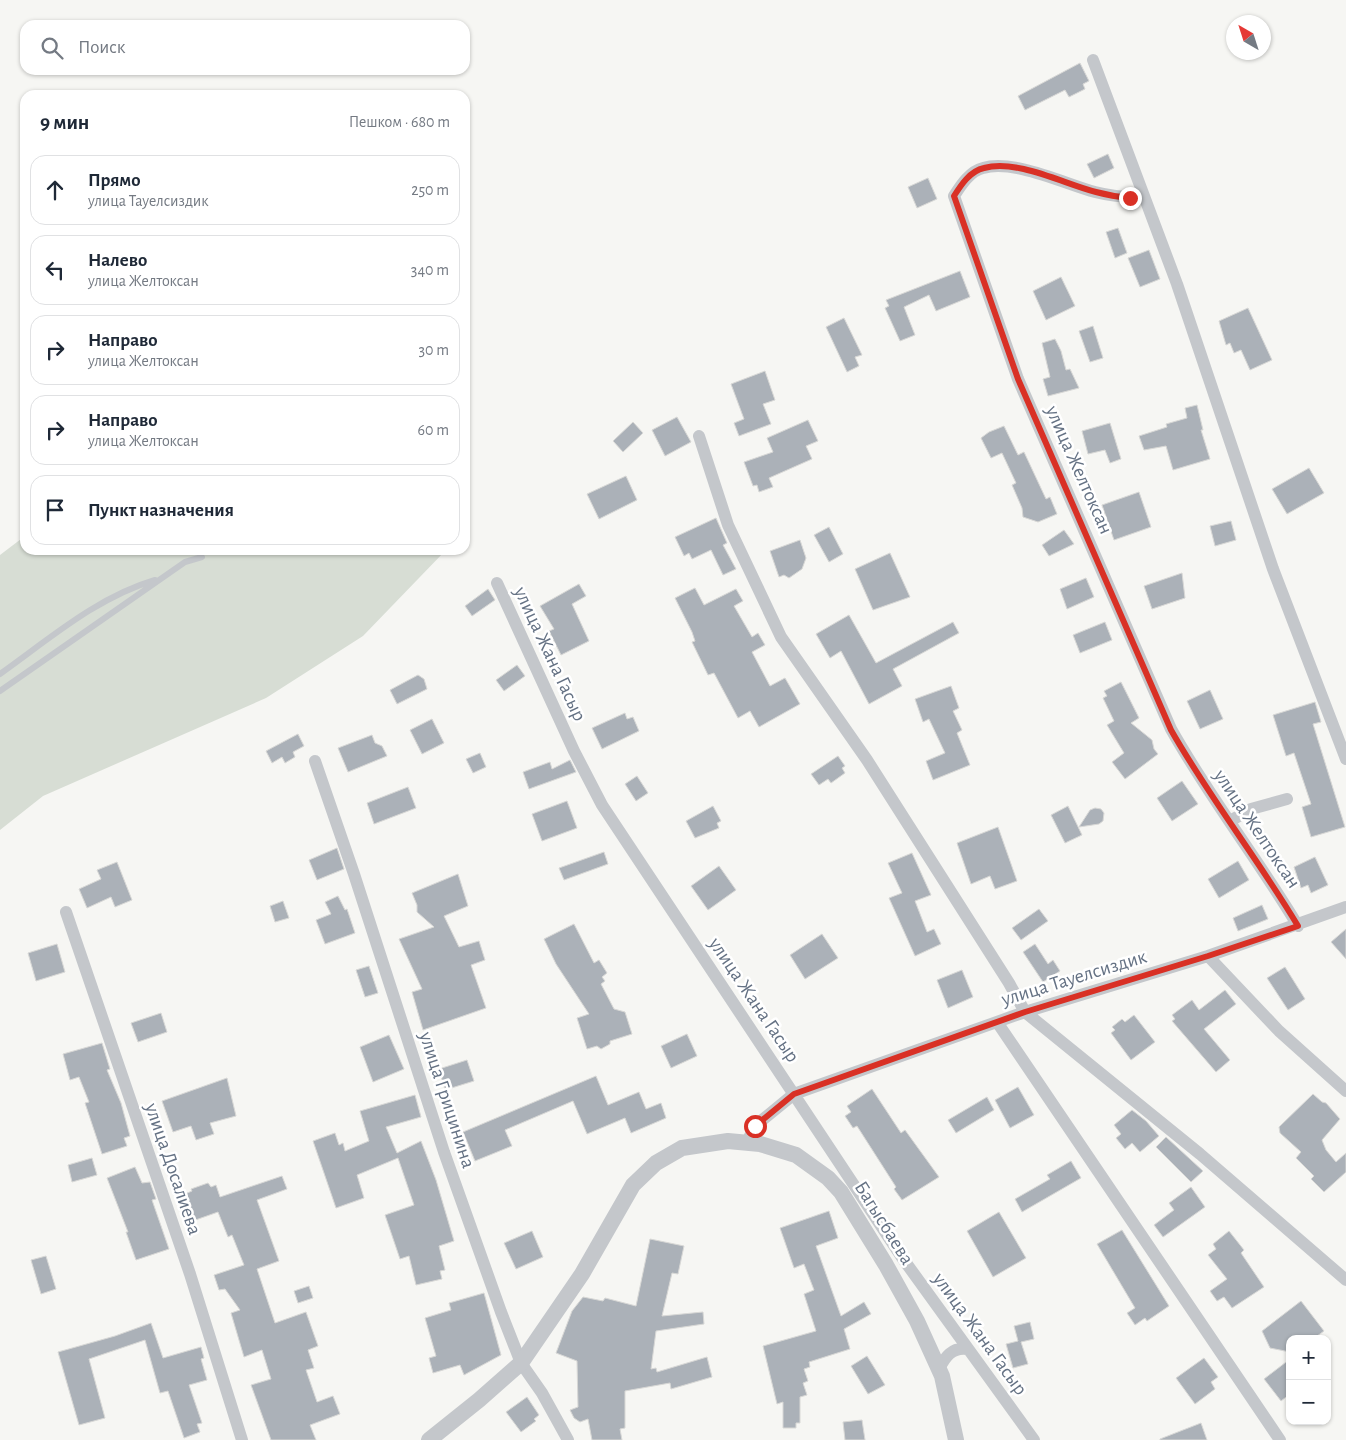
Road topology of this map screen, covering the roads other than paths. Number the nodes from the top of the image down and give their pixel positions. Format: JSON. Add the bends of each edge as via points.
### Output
{"nodes":[{"id":1,"x":1093,"y":60,"type":"dead end"},
{"id":2,"x":1144,"y":197,"type":"junction"},
{"id":3,"x":699,"y":436,"type":"dead end"},
{"id":4,"x":202,"y":557,"type":"dead end"},
{"id":5,"x":161,"y":578,"type":"junction"},
{"id":6,"x":497,"y":583,"type":"dead end"},
{"id":7,"x":0,"y":674,"type":"edge"},
{"id":8,"x":0,"y":691,"type":"edge"},
{"id":9,"x":1346,"y":760,"type":"edge"},
{"id":10,"x":315,"y":761,"type":"dead end"},
{"id":11,"x":1287,"y":799,"type":"dead end"},
{"id":12,"x":1230,"y":822,"type":"junction"},
{"id":13,"x":1346,"y":907,"type":"edge"},
{"id":14,"x":66,"y":912,"type":"dead end"},
{"id":15,"x":1298,"y":926,"type":"junction"},
{"id":16,"x":1208,"y":956,"type":"junction"},
{"id":17,"x":1025,"y":1012,"type":"junction"},
{"id":18,"x":997,"y":1022,"type":"junction"},
{"id":19,"x":1346,"y":1090,"type":"edge"},
{"id":20,"x":794,"y":1094,"type":"junction"},
{"id":21,"x":747,"y":1142,"type":"junction"},
{"id":22,"x":843,"y":1166,"type":"junction"},
{"id":23,"x":828,"y":1178,"type":"junction"},
{"id":24,"x":901,"y":1256,"type":"junction"},
{"id":25,"x":886,"y":1265,"type":"junction"},
{"id":26,"x":1346,"y":1280,"type":"edge"},
{"id":27,"x":967,"y":1349,"type":"junction"},
{"id":28,"x":521,"y":1363,"type":"junction"},
{"id":29,"x":939,"y":1369,"type":"junction"},
{"id":30,"x":242,"y":1440,"type":"edge"},
{"id":31,"x":429,"y":1440,"type":"edge"},
{"id":32,"x":568,"y":1440,"type":"edge"},
{"id":33,"x":956,"y":1440,"type":"edge"},
{"id":34,"x":1034,"y":1440,"type":"edge"},
{"id":35,"x":1280,"y":1440,"type":"edge"}],
"edges":[{"from":1,"to":2,"type":"street"},
{"from":2,"to":9,"type":"street","via":[[1177,284],[1273,569]]},
{"from":2,"to":12,"type":"street","name":"улица Желтоксан","via":[[1096,192],[1029,170],[1001,166],[983,168],[970,176],[954,196],[1018,379],[1171,730]]},
{"from":3,"to":17,"type":"street","via":[[728,525],[780,637],[867,760]]},
{"from":4,"to":5,"type":"lane","via":[[185,562]]},
{"from":5,"to":7,"type":"lane","via":[[136,586],[98,606]]},
{"from":5,"to":8,"type":"lane"},
{"from":6,"to":20,"type":"street","name":"улица Жана Гасыр","via":[[602,805]]},
{"from":10,"to":28,"type":"street","name":"улица Грицинина","via":[[444,1152]]},
{"from":11,"to":12,"type":"street","via":[[1251,809]]},
{"from":12,"to":15,"type":"street","name":"улица Желтоксан"},
{"from":13,"to":15,"type":"street","name":"улица Тауелсиздик"},
{"from":14,"to":30,"type":"street","name":"улица Досалиева","via":[[181,1248]]},
{"from":15,"to":16,"type":"street","name":"улица Тауелсиздик"},
{"from":16,"to":17,"type":"street","name":"улица Тауелсиздик"},
{"from":16,"to":19,"type":"street","via":[[1279,1031]]},
{"from":17,"to":18,"type":"street","name":"улица Тауелсиздик"},
{"from":17,"to":26,"type":"street","via":[[1200,1154]]},
{"from":18,"to":20,"type":"street","name":"улица Тауелсиздик"},
{"from":18,"to":35,"type":"street"},
{"from":20,"to":21,"type":"street","name":"улица Тауелсиздик","via":[[755,1126]]},
{"from":20,"to":22,"type":"street","name":"улица Жана Гасыр"},
{"from":21,"to":23,"type":"street","name":"Багысбаева","via":[[796,1155]]},
{"from":21,"to":28,"type":"street","name":"Багысбаева","via":[[728,1141],[682,1148],[656,1163],[633,1185],[582,1274]]},
{"from":22,"to":23,"type":"street"},
{"from":22,"to":24,"type":"street","name":"улица Жана Гасыр"},
{"from":23,"to":25,"type":"street","name":"Багысбаева","via":[[842,1192]]},
{"from":24,"to":25,"type":"street","via":[[894,1255]]},
{"from":24,"to":27,"type":"street","name":"улица Жана Гасыр"},
{"from":25,"to":29,"type":"street","name":"Багысбаева"},
{"from":27,"to":29,"type":"street","via":[[953,1351]]},
{"from":27,"to":34,"type":"street","name":"улица Жана Гасыр"},
{"from":28,"to":31,"type":"street","name":"Багысбаева"},
{"from":28,"to":32,"type":"street","name":"улица Грицинина"},
{"from":29,"to":33,"type":"street","name":"Багысбаева"}]}
